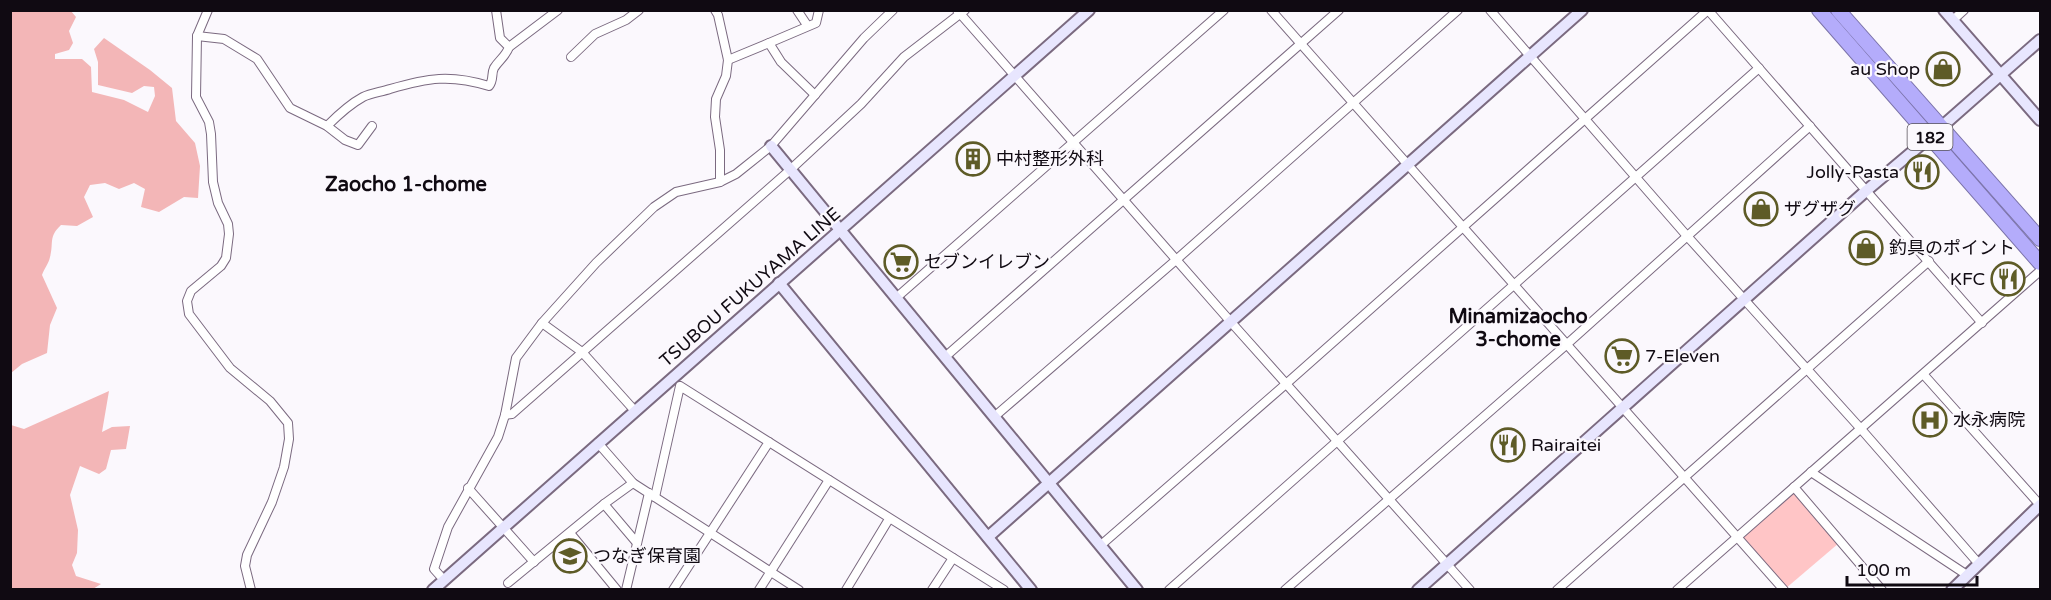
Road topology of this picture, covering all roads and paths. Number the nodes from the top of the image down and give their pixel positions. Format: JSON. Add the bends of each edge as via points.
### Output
{"nodes":[{"id":1,"x":208,"y":10,"type":"edge"},
{"id":2,"x":496,"y":10,"type":"edge"},
{"id":3,"x":558,"y":10,"type":"edge"},
{"id":4,"x":639,"y":10,"type":"edge"},
{"id":5,"x":797,"y":10,"type":"edge"},
{"id":6,"x":819,"y":10,"type":"edge"},
{"id":7,"x":893,"y":10,"type":"edge"},
{"id":8,"x":1089,"y":10,"type":"edge"},
{"id":9,"x":1224,"y":10,"type":"edge"},
{"id":10,"x":1271,"y":10,"type":"edge"},
{"id":11,"x":1339,"y":10,"type":"edge"},
{"id":12,"x":1458,"y":10,"type":"edge"},
{"id":13,"x":1491,"y":10,"type":"edge"},
{"id":14,"x":1582,"y":10,"type":"edge"},
{"id":15,"x":1708,"y":10,"type":"edge"},
{"id":16,"x":1819,"y":10,"type":"edge"},
{"id":17,"x":1838,"y":10,"type":"edge"},
{"id":18,"x":1944,"y":10,"type":"edge"},
{"id":19,"x":1964,"y":10,"type":"edge"},
{"id":20,"x":718,"y":12,"type":"edge"},
{"id":21,"x":961,"y":12,"type":"edge"},
{"id":22,"x":1953,"y":20,"type":"junction"},
{"id":23,"x":807,"y":25,"type":"junction"},
{"id":24,"x":197,"y":36,"type":"junction"},
{"id":25,"x":2040,"y":40,"type":"edge"},
{"id":26,"x":769,"y":43,"type":"junction"},
{"id":27,"x":1301,"y":44,"type":"junction"},
{"id":28,"x":509,"y":47,"type":"junction"},
{"id":29,"x":1531,"y":56,"type":"junction"},
{"id":30,"x":571,"y":57,"type":"dead end"},
{"id":31,"x":728,"y":60,"type":"junction"},
{"id":32,"x":1759,"y":68,"type":"junction"},
{"id":33,"x":2000,"y":75,"type":"junction"},
{"id":34,"x":1014,"y":76,"type":"junction"},
{"id":35,"x":815,"y":95,"type":"junction"},
{"id":36,"x":1354,"y":103,"type":"junction"},
{"id":37,"x":1586,"y":119,"type":"junction"},
{"id":38,"x":2040,"y":120,"type":"edge"},
{"id":39,"x":327,"y":126,"type":"junction"},
{"id":40,"x":372,"y":126,"type":"dead end"},
{"id":41,"x":1810,"y":126,"type":"junction"},
{"id":42,"x":1942,"y":128,"type":"junction"},
{"id":43,"x":1930,"y":137,"type":"junction"},
{"id":44,"x":1073,"y":143,"type":"junction"},
{"id":45,"x":771,"y":146,"type":"junction"},
{"id":46,"x":1407,"y":164,"type":"junction"},
{"id":47,"x":790,"y":170,"type":"junction"},
{"id":48,"x":1636,"y":176,"type":"junction"},
{"id":49,"x":720,"y":182,"type":"junction"},
{"id":50,"x":1867,"y":190,"type":"junction"},
{"id":51,"x":1124,"y":200,"type":"junction"},
{"id":52,"x":1462,"y":227,"type":"junction"},
{"id":53,"x":840,"y":230,"type":"junction"},
{"id":54,"x":1687,"y":236,"type":"junction"},
{"id":55,"x":2040,"y":239,"type":"edge"},
{"id":56,"x":1176,"y":260,"type":"junction"},
{"id":57,"x":1929,"y":261,"type":"junction"},
{"id":58,"x":2040,"y":263,"type":"edge"},
{"id":59,"x":2040,"y":271,"type":"edge"},
{"id":60,"x":779,"y":283,"type":"junction"},
{"id":61,"x":1513,"y":285,"type":"junction"},
{"id":62,"x":896,"y":298,"type":"junction"},
{"id":63,"x":1745,"y":300,"type":"junction"},
{"id":64,"x":1230,"y":321,"type":"junction"},
{"id":65,"x":1982,"y":322,"type":"junction"},
{"id":66,"x":542,"y":323,"type":"junction"},
{"id":67,"x":1566,"y":345,"type":"junction"},
{"id":68,"x":582,"y":352,"type":"junction"},
{"id":69,"x":945,"y":357,"type":"junction"},
{"id":70,"x":1807,"y":370,"type":"junction"},
{"id":71,"x":1924,"y":375,"type":"junction"},
{"id":72,"x":1287,"y":383,"type":"junction"},
{"id":73,"x":1622,"y":408,"type":"junction"},
{"id":74,"x":635,"y":411,"type":"junction"},
{"id":75,"x":505,"y":414,"type":"junction"},
{"id":76,"x":994,"y":417,"type":"junction"},
{"id":77,"x":1861,"y":429,"type":"junction"},
{"id":78,"x":1338,"y":440,"type":"junction"},
{"id":79,"x":769,"y":442,"type":"junction"},
{"id":80,"x":598,"y":443,"type":"junction"},
{"id":81,"x":1811,"y":472,"type":"junction"},
{"id":82,"x":1684,"y":478,"type":"junction"},
{"id":83,"x":829,"y":480,"type":"junction"},
{"id":84,"x":633,"y":483,"type":"junction"},
{"id":85,"x":1050,"y":483,"type":"junction"},
{"id":86,"x":1794,"y":487,"type":"junction"},
{"id":87,"x":468,"y":488,"type":"junction"},
{"id":88,"x":652,"y":495,"type":"junction"},
{"id":89,"x":1390,"y":499,"type":"junction"},
{"id":90,"x":604,"y":504,"type":"junction"},
{"id":91,"x":2040,"y":505,"type":"edge"},
{"id":92,"x":890,"y":519,"type":"junction"},
{"id":93,"x":503,"y":527,"type":"junction"},
{"id":94,"x":570,"y":532,"type":"junction"},
{"id":95,"x":710,"y":532,"type":"junction"},
{"id":96,"x":988,"y":537,"type":"junction"},
{"id":97,"x":1737,"y":538,"type":"junction"},
{"id":98,"x":637,"y":543,"type":"junction"},
{"id":99,"x":1101,"y":545,"type":"junction"},
{"id":100,"x":953,"y":558,"type":"junction"},
{"id":101,"x":534,"y":562,"type":"junction"},
{"id":102,"x":1447,"y":564,"type":"junction"},
{"id":103,"x":1979,"y":564,"type":"junction"},
{"id":104,"x":771,"y":572,"type":"junction"},
{"id":105,"x":1967,"y":575,"type":"junction"},
{"id":106,"x":443,"y":579,"type":"junction"},
{"id":107,"x":508,"y":583,"type":"dead end"},
{"id":108,"x":251,"y":590,"type":"edge"},
{"id":109,"x":433,"y":590,"type":"edge"},
{"id":110,"x":617,"y":590,"type":"edge"},
{"id":111,"x":626,"y":590,"type":"edge"},
{"id":112,"x":673,"y":590,"type":"edge"},
{"id":113,"x":759,"y":590,"type":"edge"},
{"id":114,"x":799,"y":590,"type":"edge"},
{"id":115,"x":846,"y":590,"type":"edge"},
{"id":116,"x":932,"y":590,"type":"edge"},
{"id":117,"x":1004,"y":590,"type":"edge"},
{"id":118,"x":1030,"y":590,"type":"edge"},
{"id":119,"x":1137,"y":590,"type":"edge"},
{"id":120,"x":1169,"y":590,"type":"edge"},
{"id":121,"x":1285,"y":590,"type":"edge"},
{"id":122,"x":1418,"y":590,"type":"edge"},
{"id":123,"x":1470,"y":590,"type":"edge"},
{"id":124,"x":1557,"y":590,"type":"edge"},
{"id":125,"x":1677,"y":590,"type":"edge"},
{"id":126,"x":1784,"y":590,"type":"edge"},
{"id":127,"x":1882,"y":590,"type":"edge"},
{"id":128,"x":1952,"y":590,"type":"edge"}],
"edges":[{"from":1,"to":24,"type":"street"},
{"from":2,"to":28,"type":"street","via":[[500,38]]},
{"from":3,"to":28,"type":"street"},
{"from":4,"to":30,"type":"street","via":[[594,34]]},
{"from":5,"to":23,"type":"street"},
{"from":6,"to":23,"type":"street","via":[[816,23]]},
{"from":7,"to":35,"type":"street"},
{"from":8,"to":34,"type":"street","name":"TSUBOU FUKUYAMA LINE"},
{"from":9,"to":44,"type":"street"},
{"from":10,"to":27,"type":"street"},
{"from":11,"to":27,"type":"street"},
{"from":12,"to":36,"type":"street"},
{"from":13,"to":29,"type":"street"},
{"from":14,"to":29,"type":"street"},
{"from":15,"to":32,"type":"street"},
{"from":15,"to":37,"type":"street"},
{"from":16,"to":43,"type":"highway","number":"182"},
{"from":17,"to":42,"type":"highway","number":"182"},
{"from":18,"to":22,"type":"street"},
{"from":19,"to":22,"type":"street"},
{"from":20,"to":31,"type":"street"},
{"from":21,"to":34,"type":"street"},
{"from":21,"to":47,"type":"street","via":[[904,57],[861,104]]},
{"from":22,"to":33,"type":"street"},
{"from":23,"to":26,"type":"street"},
{"from":24,"to":39,"type":"street","via":[[224,39],[257,59],[290,108]]},
{"from":24,"to":108,"type":"street","via":[[196,97],[209,122],[213,182],[229,234],[221,266],[191,291],[187,301],[189,314],[230,368],[270,401],[288,423],[284,466],[247,555],[245,566]]},
{"from":25,"to":33,"type":"street"},
{"from":26,"to":31,"type":"street"},
{"from":26,"to":35,"type":"street","via":[[781,62]]},
{"from":27,"to":36,"type":"street"},
{"from":27,"to":51,"type":"street"},
{"from":28,"to":39,"type":"street","via":[[493,69],[489,87],[474,81],[424,79],[364,97]]},
{"from":29,"to":37,"type":"street"},
{"from":29,"to":46,"type":"street"},
{"from":31,"to":49,"type":"street","via":[[715,117]]},
{"from":32,"to":41,"type":"street"},
{"from":32,"to":48,"type":"street"},
{"from":33,"to":38,"type":"street"},
{"from":33,"to":42,"type":"street"},
{"from":34,"to":44,"type":"street"},
{"from":34,"to":53,"type":"street","name":"TSUBOU FUKUYAMA LINE"},
{"from":35,"to":45,"type":"street"},
{"from":36,"to":46,"type":"street"},
{"from":36,"to":56,"type":"street"},
{"from":37,"to":48,"type":"street"},
{"from":37,"to":52,"type":"street"},
{"from":39,"to":40,"type":"street","via":[[358,145]]},
{"from":41,"to":50,"type":"street"},
{"from":41,"to":54,"type":"street"},
{"from":42,"to":43,"type":"street"},
{"from":42,"to":55,"type":"highway","number":"182"},
{"from":43,"to":50,"type":"street"},
{"from":43,"to":58,"type":"highway","number":"182"},
{"from":44,"to":51,"type":"street"},
{"from":44,"to":62,"type":"street"},
{"from":45,"to":47,"type":"street"},
{"from":45,"to":49,"type":"street"},
{"from":46,"to":52,"type":"street"},
{"from":46,"to":64,"type":"street"},
{"from":47,"to":53,"type":"street"},
{"from":47,"to":68,"type":"street"},
{"from":48,"to":54,"type":"street"},
{"from":48,"to":61,"type":"street"},
{"from":49,"to":66,"type":"street","via":[[676,192],[654,207]]},
{"from":50,"to":57,"type":"street"},
{"from":50,"to":63,"type":"street"},
{"from":51,"to":56,"type":"street"},
{"from":51,"to":69,"type":"street"},
{"from":52,"to":61,"type":"street"},
{"from":52,"to":72,"type":"street"},
{"from":53,"to":60,"type":"street","name":"TSUBOU FUKUYAMA LINE"},
{"from":53,"to":62,"type":"street"},
{"from":54,"to":63,"type":"street"},
{"from":54,"to":67,"type":"street"},
{"from":56,"to":64,"type":"street"},
{"from":56,"to":76,"type":"street"},
{"from":57,"to":65,"type":"street"},
{"from":57,"to":70,"type":"street"},
{"from":59,"to":65,"type":"street"},
{"from":60,"to":74,"type":"street","name":"TSUBOU FUKUYAMA LINE"},
{"from":60,"to":96,"type":"street"},
{"from":61,"to":67,"type":"street"},
{"from":61,"to":78,"type":"street"},
{"from":62,"to":69,"type":"street"},
{"from":63,"to":70,"type":"street"},
{"from":63,"to":73,"type":"street"},
{"from":64,"to":72,"type":"street"},
{"from":64,"to":85,"type":"street"},
{"from":65,"to":71,"type":"street"},
{"from":66,"to":68,"type":"street"},
{"from":66,"to":75,"type":"street","via":[[516,358]]},
{"from":67,"to":73,"type":"street"},
{"from":67,"to":89,"type":"street"},
{"from":68,"to":74,"type":"street"},
{"from":68,"to":75,"type":"street","via":[[512,414]]},
{"from":69,"to":76,"type":"street"},
{"from":70,"to":77,"type":"street"},
{"from":70,"to":82,"type":"street"},
{"from":71,"to":77,"type":"street"},
{"from":71,"to":91,"type":"street"},
{"from":72,"to":78,"type":"street"},
{"from":72,"to":99,"type":"street"},
{"from":73,"to":82,"type":"street"},
{"from":73,"to":102,"type":"street"},
{"from":74,"to":80,"type":"street","name":"TSUBOU FUKUYAMA LINE"},
{"from":75,"to":87,"type":"street","via":[[498,437]]},
{"from":76,"to":85,"type":"street"},
{"from":77,"to":81,"type":"street"},
{"from":77,"to":103,"type":"street"},
{"from":78,"to":89,"type":"street"},
{"from":78,"to":120,"type":"street"},
{"from":79,"to":83,"type":"street"},
{"from":79,"to":88,"type":"street","via":[[680,386]]},
{"from":79,"to":95,"type":"street"},
{"from":80,"to":84,"type":"street"},
{"from":80,"to":93,"type":"street","name":"TSUBOU FUKUYAMA LINE"},
{"from":81,"to":86,"type":"street"},
{"from":81,"to":105,"type":"street"},
{"from":82,"to":97,"type":"street"},
{"from":82,"to":124,"type":"street"},
{"from":83,"to":92,"type":"street"},
{"from":83,"to":104,"type":"street"},
{"from":84,"to":88,"type":"street"},
{"from":84,"to":90,"type":"street"},
{"from":85,"to":96,"type":"street"},
{"from":85,"to":99,"type":"street"},
{"from":86,"to":97,"type":"street"},
{"from":86,"to":127,"type":"street"},
{"from":87,"to":93,"type":"street"},
{"from":87,"to":106,"type":"street","via":[[448,527],[434,569]]},
{"from":88,"to":95,"type":"street"},
{"from":88,"to":98,"type":"street"},
{"from":89,"to":102,"type":"street"},
{"from":89,"to":121,"type":"street"},
{"from":90,"to":94,"type":"street"},
{"from":90,"to":98,"type":"street"},
{"from":91,"to":103,"type":"street"},
{"from":92,"to":100,"type":"street"},
{"from":92,"to":115,"type":"street"},
{"from":93,"to":101,"type":"street"},
{"from":93,"to":106,"type":"street","name":"TSUBOU FUKUYAMA LINE"},
{"from":94,"to":101,"type":"street"},
{"from":94,"to":110,"type":"street"},
{"from":95,"to":104,"type":"street"},
{"from":95,"to":112,"type":"street"},
{"from":96,"to":118,"type":"street"},
{"from":97,"to":125,"type":"street"},
{"from":97,"to":126,"type":"street"},
{"from":98,"to":111,"type":"street"},
{"from":99,"to":119,"type":"street"},
{"from":100,"to":116,"type":"street"},
{"from":100,"to":117,"type":"street"},
{"from":101,"to":107,"type":"street"},
{"from":102,"to":122,"type":"street"},
{"from":102,"to":123,"type":"street"},
{"from":103,"to":105,"type":"street"},
{"from":104,"to":113,"type":"street"},
{"from":104,"to":114,"type":"street"},
{"from":105,"to":128,"type":"street"},
{"from":106,"to":109,"type":"street","name":"TSUBOU FUKUYAMA LINE"}]}
